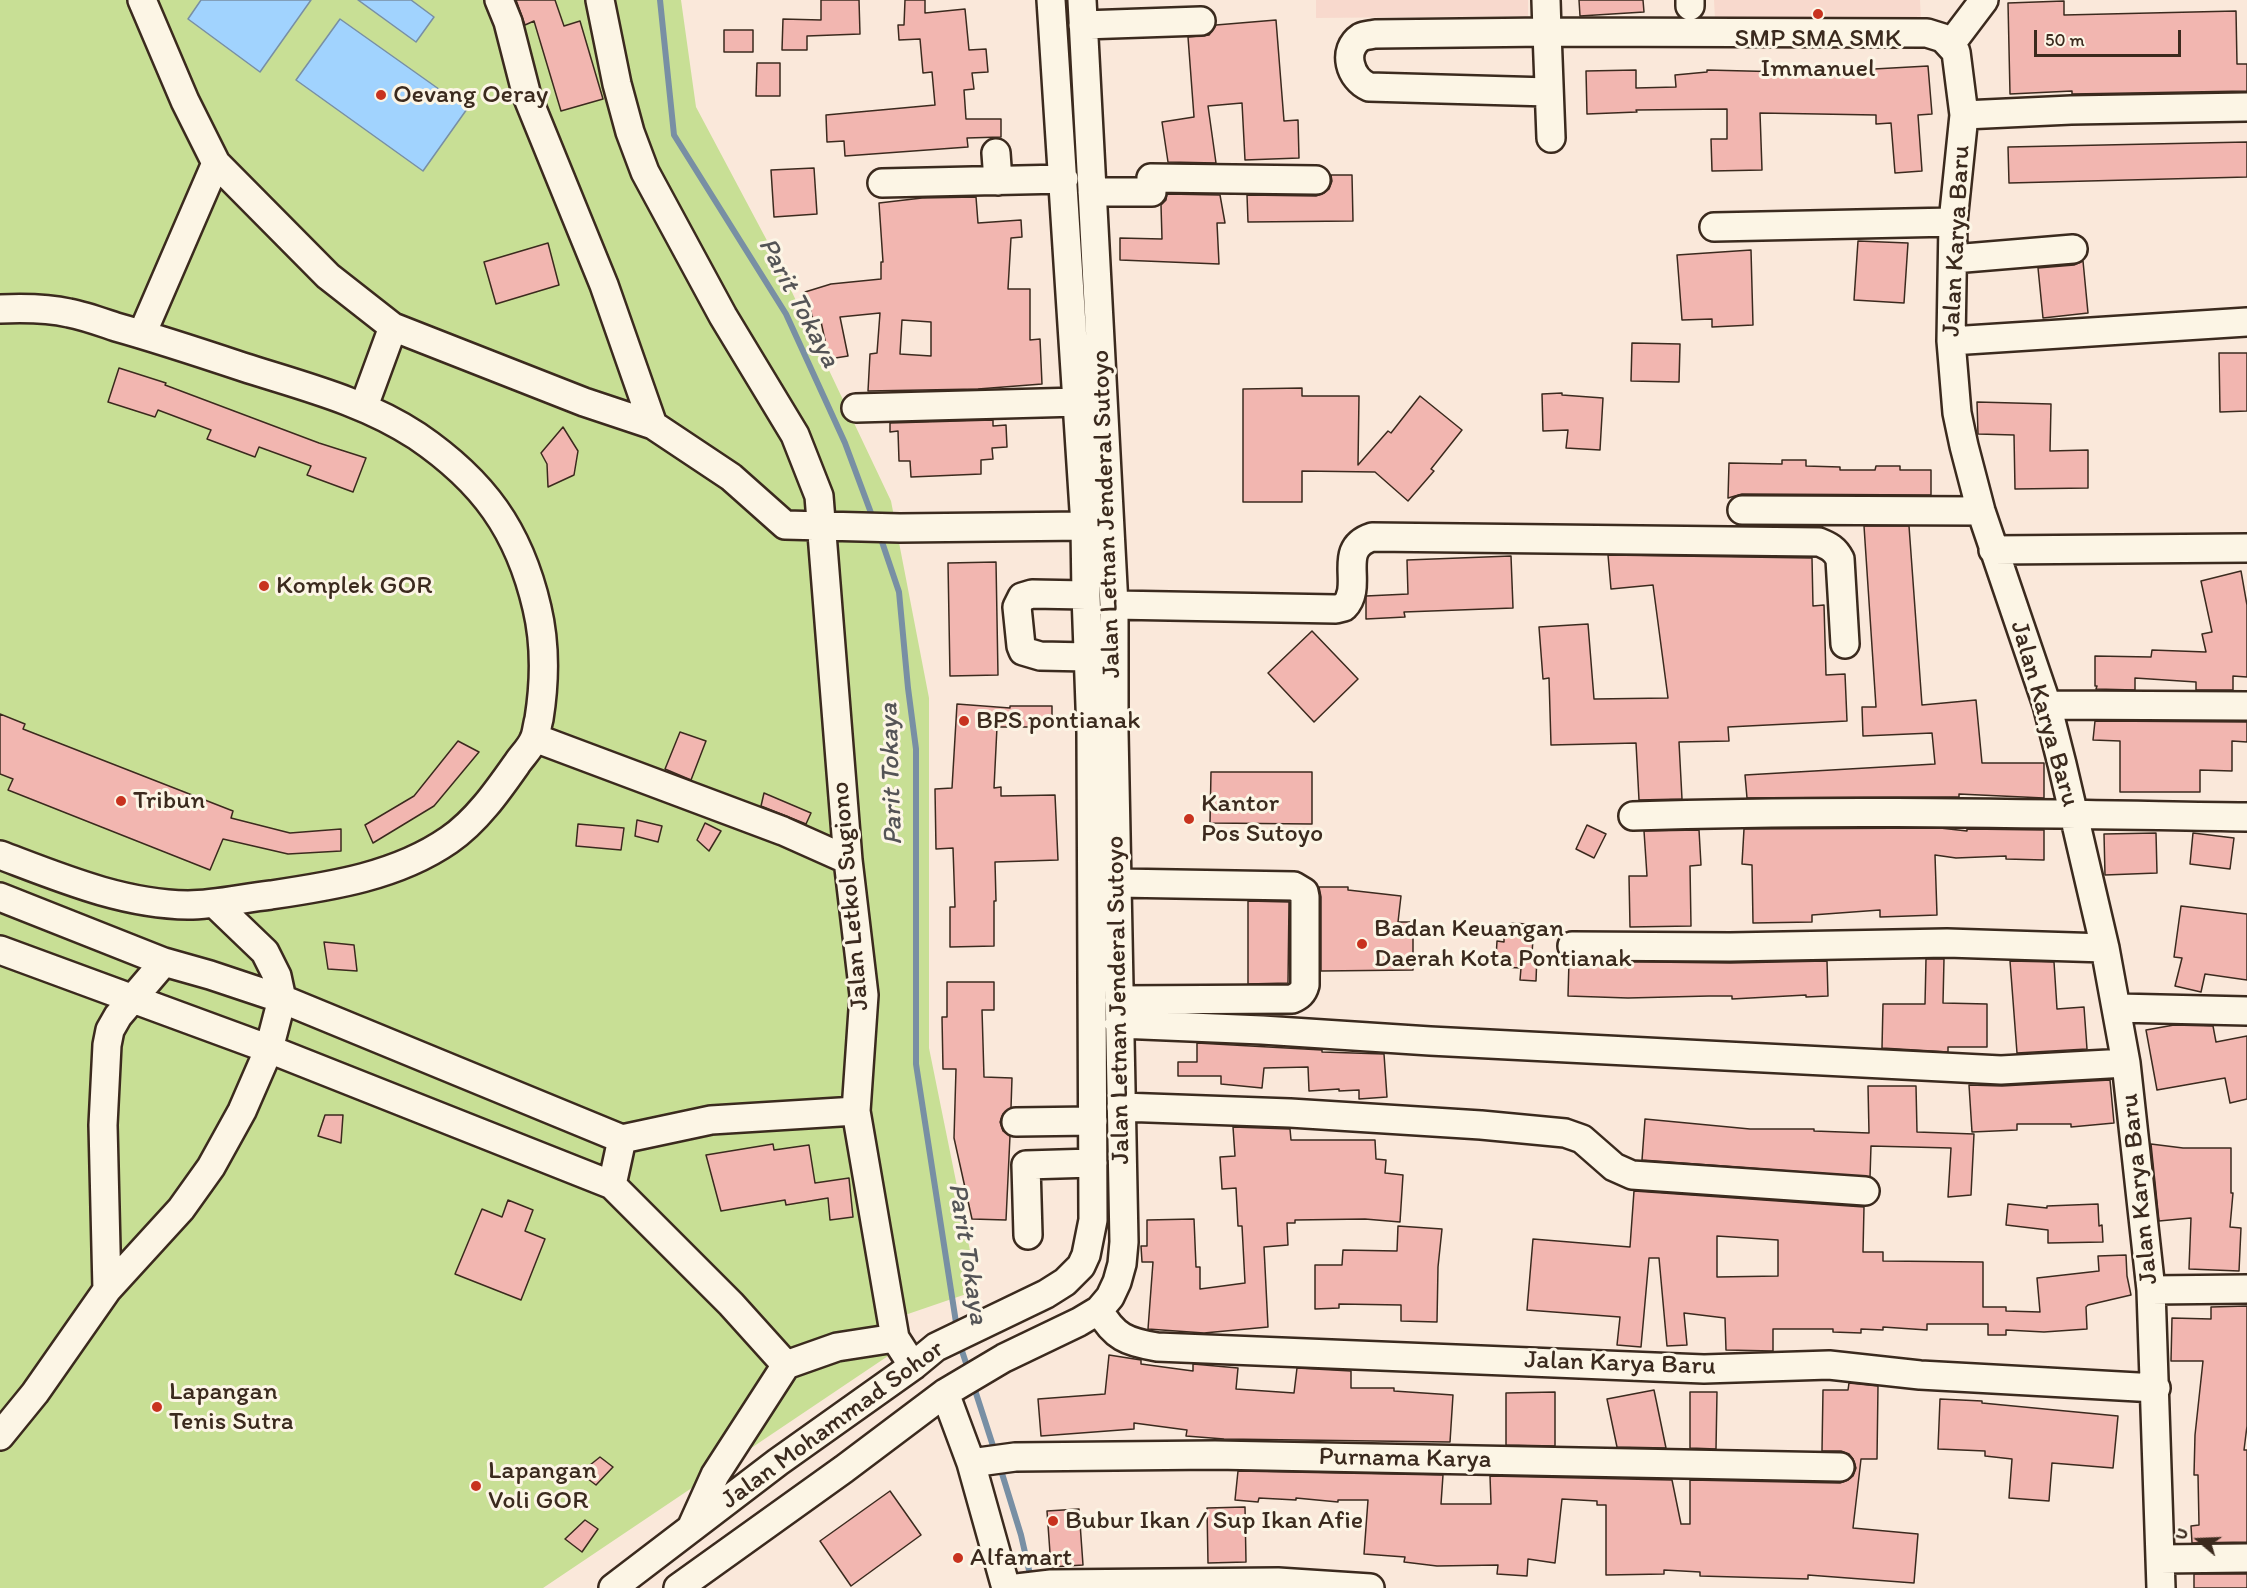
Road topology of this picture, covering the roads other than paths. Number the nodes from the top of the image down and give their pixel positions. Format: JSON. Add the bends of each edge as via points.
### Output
{"nodes":[{"id":1,"x":142,"y":0,"type":"edge"},
{"id":2,"x":499,"y":0,"type":"edge"},
{"id":3,"x":600,"y":0,"type":"edge"},
{"id":4,"x":1051,"y":0,"type":"edge"},
{"id":5,"x":1546,"y":0,"type":"edge"},
{"id":6,"x":1984,"y":0,"type":"edge"},
{"id":7,"x":1082,"y":12,"type":"edge"},
{"id":8,"x":1201,"y":21,"type":"dead end"},
{"id":9,"x":1546,"y":32,"type":"junction"},
{"id":10,"x":1950,"y":45,"type":"junction"},
{"id":11,"x":1549,"y":92,"type":"junction"},
{"id":12,"x":2247,"y":107,"type":"edge"},
{"id":13,"x":1964,"y":115,"type":"junction"},
{"id":14,"x":1551,"y":138,"type":"dead end"},
{"id":15,"x":996,"y":153,"type":"dead end"},
{"id":16,"x":216,"y":163,"type":"junction"},
{"id":17,"x":1064,"y":179,"type":"junction"},
{"id":18,"x":1316,"y":180,"type":"dead end"},
{"id":19,"x":998,"y":181,"type":"junction"},
{"id":20,"x":882,"y":183,"type":"dead end"},
{"id":21,"x":1092,"y":192,"type":"junction"},
{"id":22,"x":1953,"y":222,"type":"junction"},
{"id":23,"x":1714,"y":227,"type":"dead end"},
{"id":24,"x":2073,"y":249,"type":"dead end"},
{"id":25,"x":1953,"y":259,"type":"junction"},
{"id":26,"x":0,"y":309,"type":"edge"},
{"id":27,"x":2247,"y":322,"type":"edge"},
{"id":28,"x":393,"y":327,"type":"junction"},
{"id":29,"x":142,"y":334,"type":"junction"},
{"id":30,"x":1951,"y":341,"type":"junction"},
{"id":31,"x":1078,"y":402,"type":"junction"},
{"id":32,"x":364,"y":406,"type":"junction"},
{"id":33,"x":856,"y":408,"type":"dead end"},
{"id":34,"x":653,"y":425,"type":"junction"},
{"id":35,"x":1742,"y":510,"type":"dead end"},
{"id":36,"x":1981,"y":512,"type":"junction"},
{"id":37,"x":822,"y":526,"type":"junction"},
{"id":38,"x":1085,"y":526,"type":"junction"},
{"id":39,"x":2247,"y":548,"type":"edge"},
{"id":40,"x":1993,"y":550,"type":"junction"},
{"id":41,"x":1086,"y":595,"type":"junction"},
{"id":42,"x":1114,"y":605,"type":"junction"},
{"id":43,"x":1845,"y":644,"type":"dead end"},
{"id":44,"x":1088,"y":657,"type":"junction"},
{"id":45,"x":2046,"y":705,"type":"junction"},
{"id":46,"x":2247,"y":706,"type":"edge"},
{"id":47,"x":1103,"y":732,"type":"junction"},
{"id":48,"x":535,"y":738,"type":"junction"},
{"id":49,"x":2073,"y":813,"type":"junction"},
{"id":50,"x":1633,"y":816,"type":"dead end"},
{"id":51,"x":2247,"y":817,"type":"edge"},
{"id":52,"x":0,"y":855,"type":"edge"},
{"id":53,"x":848,"y":860,"type":"junction"},
{"id":54,"x":1117,"y":883,"type":"junction"},
{"id":55,"x":4,"y":901,"type":"edge"},
{"id":56,"x":215,"y":904,"type":"junction"},
{"id":57,"x":1572,"y":946,"type":"dead end"},
{"id":58,"x":2105,"y":948,"type":"junction"},
{"id":59,"x":0,"y":950,"type":"edge"},
{"id":60,"x":164,"y":962,"type":"junction"},
{"id":61,"x":132,"y":999,"type":"junction"},
{"id":62,"x":282,"y":999,"type":"junction"},
{"id":63,"x":2117,"y":1008,"type":"junction"},
{"id":64,"x":2247,"y":1011,"type":"edge"},
{"id":65,"x":1119,"y":1012,"type":"junction"},
{"id":66,"x":269,"y":1049,"type":"junction"},
{"id":67,"x":2126,"y":1063,"type":"junction"},
{"id":68,"x":1121,"y":1107,"type":"junction"},
{"id":69,"x":856,"y":1111,"type":"junction"},
{"id":70,"x":1093,"y":1121,"type":"junction"},
{"id":71,"x":1016,"y":1122,"type":"dead end"},
{"id":72,"x":622,"y":1139,"type":"junction"},
{"id":73,"x":1093,"y":1163,"type":"junction"},
{"id":74,"x":612,"y":1185,"type":"junction"},
{"id":75,"x":1865,"y":1191,"type":"dead end"},
{"id":76,"x":1028,"y":1235,"type":"dead end"},
{"id":77,"x":1065,"y":1282,"type":"joint"},
{"id":78,"x":2247,"y":1289,"type":"edge"},
{"id":79,"x":107,"y":1290,"type":"junction"},
{"id":80,"x":2151,"y":1290,"type":"junction"},
{"id":81,"x":1099,"y":1311,"type":"junction"},
{"id":82,"x":895,"y":1338,"type":"junction"},
{"id":83,"x":786,"y":1365,"type":"junction"},
{"id":84,"x":914,"y":1366,"type":"junction"},
{"id":85,"x":2156,"y":1388,"type":"junction"},
{"id":86,"x":950,"y":1390,"type":"junction"},
{"id":87,"x":0,"y":1436,"type":"edge"},
{"id":88,"x":991,"y":1460,"type":"junction"},
{"id":89,"x":1840,"y":1467,"type":"dead end"},
{"id":90,"x":715,"y":1475,"type":"junction"},
{"id":91,"x":740,"y":1491,"type":"junction"},
{"id":92,"x":690,"y":1529,"type":"junction"},
{"id":93,"x":2247,"y":1558,"type":"edge"},
{"id":94,"x":2160,"y":1559,"type":"junction"},
{"id":95,"x":1025,"y":1587,"type":"edge"},
{"id":96,"x":613,"y":1588,"type":"edge"},
{"id":97,"x":678,"y":1588,"type":"edge"},
{"id":98,"x":1370,"y":1588,"type":"edge"},
{"id":99,"x":2161,"y":1588,"type":"edge"}],
"edges":[{"from":1,"to":16,"type":"street"},
{"from":2,"to":34,"type":"street","via":[[527,96],[604,285]]},
{"from":3,"to":37,"type":"street","name":"Jalan Letkol Sugiono","via":[[617,84],[645,172],[723,316],[795,435],[819,496]]},
{"from":4,"to":17,"type":"street","name":"Jalan Letnan Jenderal Sutoyo"},
{"from":5,"to":9,"type":"street"},
{"from":6,"to":10,"type":"street"},
{"from":7,"to":8,"type":"street"},
{"from":7,"to":21,"type":"street","name":"Jalan Letnan Jenderal Sutoyo"},
{"from":9,"to":10,"type":"street","via":[[1927,33]]},
{"from":9,"to":11,"type":"street"},
{"from":9,"to":11,"type":"street","via":[[1362,36],[1352,47],[1349,62],[1360,83],[1369,87]]},
{"from":10,"to":13,"type":"street","name":"Jalan Karya Baru","via":[[1958,61]]},
{"from":11,"to":14,"type":"street"},
{"from":12,"to":13,"type":"street"},
{"from":13,"to":22,"type":"street","name":"Jalan Karya Baru"},
{"from":15,"to":19,"type":"street"},
{"from":16,"to":28,"type":"street","via":[[328,276]]},
{"from":16,"to":29,"type":"street"},
{"from":17,"to":19,"type":"street"},
{"from":17,"to":31,"type":"street","name":"Jalan Letnan Jenderal Sutoyo"},
{"from":18,"to":21,"type":"street","via":[[1151,178],[1152,192]]},
{"from":19,"to":20,"type":"street"},
{"from":21,"to":42,"type":"street","name":"Jalan Letnan Jenderal Sutoyo"},
{"from":22,"to":23,"type":"street"},
{"from":22,"to":25,"type":"street","name":"Jalan Karya Baru"},
{"from":24,"to":25,"type":"street"},
{"from":25,"to":30,"type":"street","name":"Jalan Karya Baru"},
{"from":26,"to":29,"type":"street","via":[[70,313]]},
{"from":27,"to":30,"type":"street"},
{"from":28,"to":32,"type":"street"},
{"from":28,"to":34,"type":"street"},
{"from":29,"to":32,"type":"street"},
{"from":30,"to":36,"type":"street","name":"Jalan Karya Baru","via":[[1957,413]]},
{"from":31,"to":33,"type":"street"},
{"from":31,"to":38,"type":"street","name":"Jalan Letnan Jenderal Sutoyo"},
{"from":32,"to":48,"type":"street","via":[[416,435],[454,464],[501,515],[520,551],[532,586],[545,660]]},
{"from":34,"to":37,"type":"street","via":[[731,477],[785,525]]},
{"from":35,"to":36,"type":"street"},
{"from":36,"to":40,"type":"street","name":"Jalan Karya Baru"},
{"from":37,"to":38,"type":"street"},
{"from":37,"to":53,"type":"street","name":"Jalan Letkol Sugiono"},
{"from":38,"to":41,"type":"street","name":"Jalan Letnan Jenderal Sutoyo"},
{"from":39,"to":40,"type":"street"},
{"from":40,"to":45,"type":"street","name":"Jalan Karya Baru"},
{"from":41,"to":44,"type":"street","name":"Jalan Letnan Jenderal Sutoyo"},
{"from":41,"to":44,"type":"street","via":[[1032,594],[1022,597],[1017,607],[1023,651],[1040,656]]},
{"from":42,"to":43,"type":"street","via":[[1344,607],[1352,596],[1355,546],[1372,537],[1819,542],[1836,551],[1840,559]]},
{"from":42,"to":47,"type":"street","name":"Jalan Letnan Jenderal Sutoyo"},
{"from":44,"to":47,"type":"street","name":"Jalan Letnan Jenderal Sutoyo"},
{"from":45,"to":46,"type":"street"},
{"from":45,"to":49,"type":"street","name":"Jalan Karya Baru"},
{"from":47,"to":54,"type":"street","name":"Jalan Letnan Jenderal Sutoyo"},
{"from":47,"to":70,"type":"street","name":"Jalan Letnan Jenderal Sutoyo"},
{"from":48,"to":53,"type":"street","via":[[783,831]]},
{"from":48,"to":56,"type":"street","via":[[501,787],[474,817],[451,839],[422,855],[357,880]]},
{"from":49,"to":50,"type":"street"},
{"from":49,"to":51,"type":"street"},
{"from":49,"to":58,"type":"street","name":"Jalan Karya Baru"},
{"from":52,"to":56,"type":"street","via":[[94,891],[161,903]]},
{"from":53,"to":69,"type":"street","name":"Jalan Letkol Sugiono","via":[[864,995]]},
{"from":54,"to":65,"type":"street","name":"Jalan Letnan Jenderal Sutoyo"},
{"from":54,"to":65,"type":"street","via":[[1294,886],[1305,897],[1305,985],[1299,996]]},
{"from":55,"to":60,"type":"street"},
{"from":56,"to":62,"type":"street","via":[[265,952],[277,976]]},
{"from":57,"to":58,"type":"street","via":[[1947,943]]},
{"from":58,"to":63,"type":"street","name":"Jalan Karya Baru"},
{"from":59,"to":61,"type":"street"},
{"from":60,"to":61,"type":"street"},
{"from":60,"to":62,"type":"street"},
{"from":61,"to":66,"type":"street"},
{"from":61,"to":79,"type":"street","via":[[118,1016],[107,1045],[103,1125]]},
{"from":62,"to":66,"type":"street"},
{"from":62,"to":72,"type":"street"},
{"from":63,"to":64,"type":"street"},
{"from":63,"to":67,"type":"street","name":"Jalan Karya Baru"},
{"from":65,"to":67,"type":"street","via":[[1262,1030],[2001,1070]]},
{"from":65,"to":68,"type":"street","name":"Jalan Letnan Jenderal Sutoyo"},
{"from":66,"to":74,"type":"street"},
{"from":66,"to":79,"type":"street","via":[[242,1111],[211,1167],[181,1209]]},
{"from":67,"to":80,"type":"street","name":"Jalan Karya Baru"},
{"from":68,"to":75,"type":"street","via":[[1290,1113],[1564,1133],[1582,1139],[1614,1167],[1632,1175]]},
{"from":68,"to":81,"type":"street","name":"Jalan Letnan Jenderal Sutoyo","via":[[1122,1264],[1110,1297]]},
{"from":69,"to":72,"type":"street","via":[[711,1120]]},
{"from":69,"to":82,"type":"street","name":"Jalan Letkol Sugiono"},
{"from":70,"to":71,"type":"street"},
{"from":70,"to":73,"type":"street","name":"Jalan Letnan Jenderal Sutoyo"},
{"from":72,"to":74,"type":"street"},
{"from":73,"to":76,"type":"street","via":[[1026,1165]]},
{"from":73,"to":77,"type":"street","name":"Jalan Letnan Jenderal Sutoyo","via":[[1091,1237],[1080,1266]]},
{"from":74,"to":83,"type":"street"},
{"from":77,"to":84,"type":"street","name":"Jalan Mohammad Sohor","via":[[936,1347]]},
{"from":78,"to":80,"type":"street"},
{"from":79,"to":87,"type":"street"},
{"from":80,"to":85,"type":"street","name":"Jalan Karya Baru"},
{"from":81,"to":85,"type":"street","name":"Jalan Karya Baru","via":[[1112,1330],[1125,1340],[1156,1347],[1704,1369],[1829,1365],[1920,1375]]},
{"from":81,"to":86,"type":"street","name":"Jalan Mohammad Sohor"},
{"from":82,"to":83,"type":"street","via":[[837,1347]]},
{"from":82,"to":84,"type":"street","name":"Jalan Letkol Sugiono"},
{"from":83,"to":90,"type":"street"},
{"from":84,"to":91,"type":"street","name":"Jalan Mohammad Sohor"},
{"from":85,"to":94,"type":"street","name":"Jalan Karya Baru"},
{"from":86,"to":88,"type":"street"},
{"from":86,"to":97,"type":"street","name":"Jalan Mohammad Sohor"},
{"from":88,"to":89,"type":"street","name":"Purnama Karya","via":[[1215,1455]]},
{"from":88,"to":95,"type":"street"},
{"from":90,"to":91,"type":"street"},
{"from":90,"to":92,"type":"street"},
{"from":91,"to":92,"type":"street","name":"Jalan Mohammad Sohor"},
{"from":92,"to":96,"type":"street","name":"Jalan Mohammad Sohor"},
{"from":93,"to":94,"type":"street"},
{"from":94,"to":99,"type":"street","name":"Jalan Karya Baru"},
{"from":95,"to":98,"type":"street","via":[[1278,1582]]}]}
